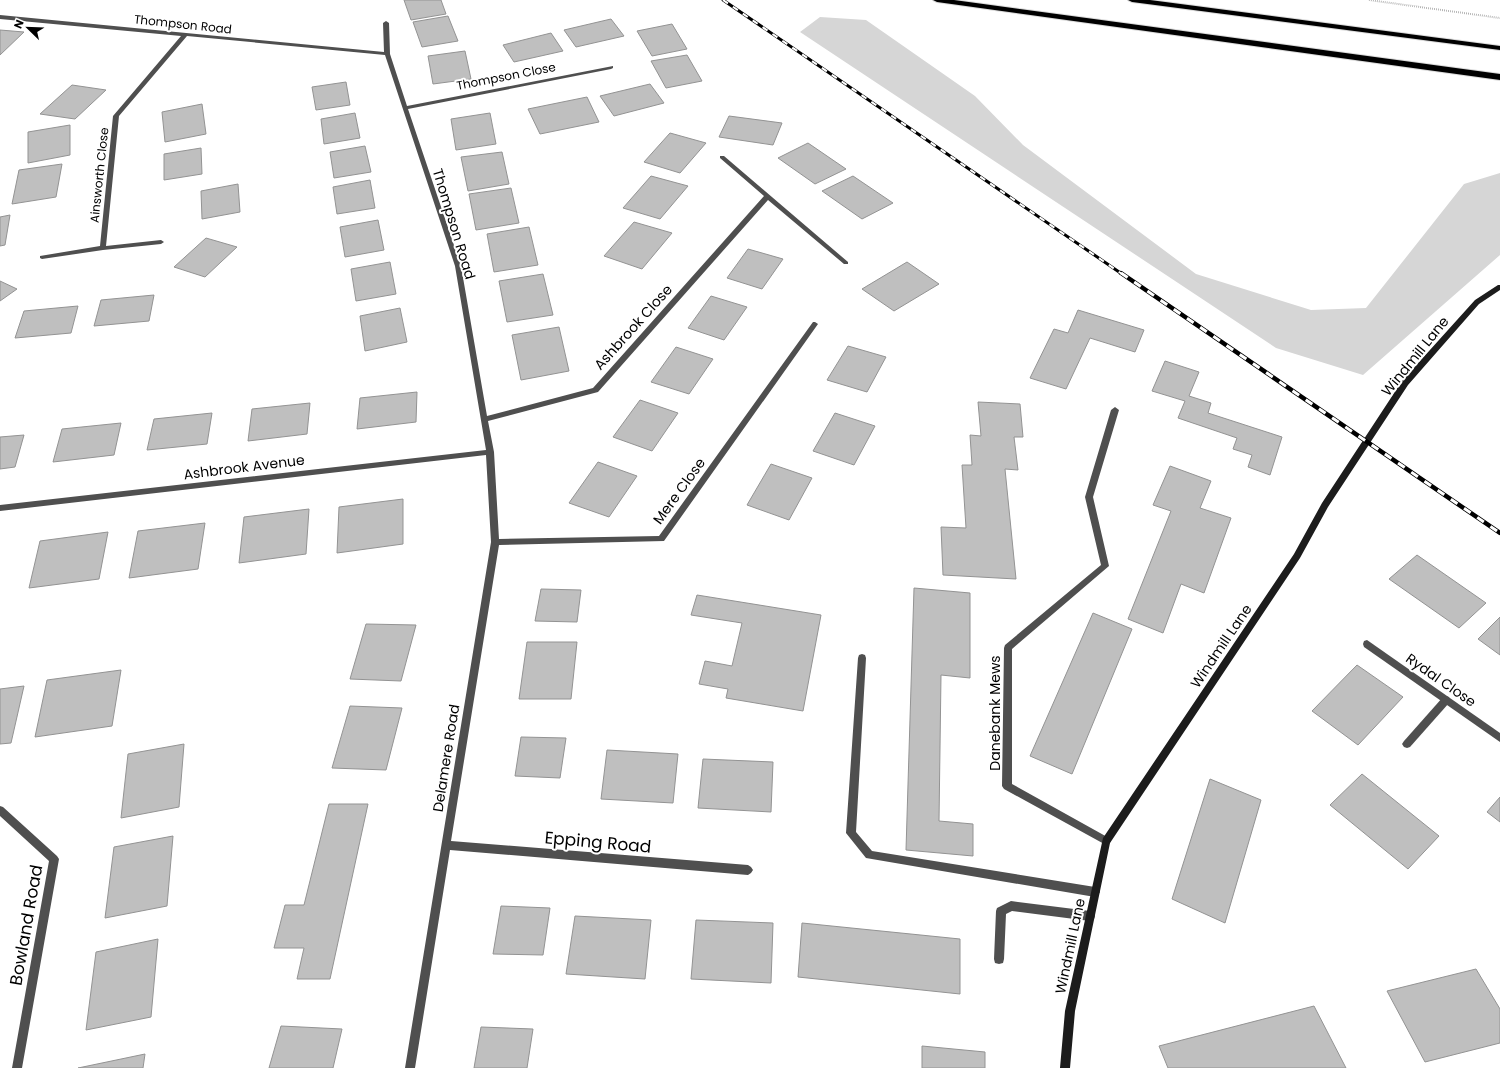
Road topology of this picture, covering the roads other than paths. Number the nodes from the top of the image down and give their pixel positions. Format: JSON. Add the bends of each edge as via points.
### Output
{"nodes":[{"id":1,"x":937,"y":0,"type":"edge"},
{"id":2,"x":1132,"y":0,"type":"edge"},
{"id":3,"x":0,"y":17,"type":"edge"},
{"id":4,"x":386,"y":23,"type":"dead end"},
{"id":5,"x":185,"y":35,"type":"junction"},
{"id":6,"x":1500,"y":48,"type":"edge"},
{"id":7,"x":387,"y":54,"type":"junction"},
{"id":8,"x":611,"y":67,"type":"dead end"},
{"id":9,"x":1500,"y":77,"type":"edge"},
{"id":10,"x":405,"y":108,"type":"junction"},
{"id":11,"x":722,"y":157,"type":"dead end"},
{"id":12,"x":767,"y":196,"type":"junction"},
{"id":13,"x":161,"y":242,"type":"dead end"},
{"id":14,"x":103,"y":248,"type":"junction"},
{"id":15,"x":42,"y":257,"type":"dead end"},
{"id":16,"x":846,"y":263,"type":"dead end"},
{"id":17,"x":1500,"y":287,"type":"edge"},
{"id":18,"x":815,"y":324,"type":"dead end"},
{"id":19,"x":1115,"y":410,"type":"dead end"},
{"id":20,"x":485,"y":419,"type":"junction"},
{"id":21,"x":490,"y":452,"type":"junction"},
{"id":22,"x":0,"y":508,"type":"edge"},
{"id":23,"x":495,"y":542,"type":"junction"},
{"id":24,"x":1367,"y":644,"type":"dead end"},
{"id":25,"x":862,"y":658,"type":"dead end"},
{"id":26,"x":1446,"y":700,"type":"junction"},
{"id":27,"x":1500,"y":738,"type":"edge"},
{"id":28,"x":1407,"y":744,"type":"dead end"},
{"id":29,"x":0,"y":810,"type":"edge"},
{"id":30,"x":1106,"y":841,"type":"junction"},
{"id":31,"x":446,"y":845,"type":"junction"},
{"id":32,"x":748,"y":870,"type":"dead end"},
{"id":33,"x":1095,"y":892,"type":"junction"},
{"id":34,"x":1090,"y":916,"type":"junction"},
{"id":35,"x":999,"y":959,"type":"dead end"},
{"id":36,"x":17,"y":1068,"type":"edge"},
{"id":37,"x":410,"y":1068,"type":"edge"},
{"id":38,"x":1065,"y":1068,"type":"edge"}],
"edges":[{"from":1,"to":9,"type":"highway"},
{"from":2,"to":6,"type":"highway"},
{"from":3,"to":5,"type":"street","name":"Thompson Road"},
{"from":4,"to":7,"type":"street","name":"Thompson Road"},
{"from":5,"to":7,"type":"street","name":"Thompson Road"},
{"from":5,"to":14,"type":"street","name":"Ainsworth Close","via":[[116,116]]},
{"from":7,"to":10,"type":"street","name":"Thompson Road"},
{"from":8,"to":10,"type":"street","name":"Thompson Close"},
{"from":10,"to":20,"type":"street","name":"Thompson Road","via":[[458,266]]},
{"from":11,"to":12,"type":"street"},
{"from":12,"to":16,"type":"street"},
{"from":12,"to":20,"type":"street","name":"Ashbrook Close","via":[[595,390]]},
{"from":13,"to":14,"type":"street"},
{"from":14,"to":15,"type":"street"},
{"from":17,"to":30,"type":"street","name":"Windmill Lane","via":[[1477,302],[1405,383],[1325,505],[1297,556]]},
{"from":18,"to":23,"type":"street","name":"Mere Close","via":[[661,539]]},
{"from":19,"to":30,"type":"street","name":"Danebank Mews","via":[[1089,497],[1105,566],[1008,648],[1007,786]]},
{"from":20,"to":21,"type":"street","name":"Thompson Road"},
{"from":21,"to":22,"type":"street","name":"Ashbrook Avenue"},
{"from":21,"to":23,"type":"street","name":"Delamere Road"},
{"from":23,"to":31,"type":"street","name":"Delamere Road"},
{"from":24,"to":26,"type":"street","name":"Rydal Close"},
{"from":25,"to":33,"type":"street","via":[[851,833],[869,855]]},
{"from":26,"to":27,"type":"street","name":"Rydal Close"},
{"from":26,"to":28,"type":"street"},
{"from":29,"to":36,"type":"street","name":"Bowland Road","via":[[54,859]]},
{"from":30,"to":33,"type":"street","name":"Windmill Lane"},
{"from":31,"to":32,"type":"street","name":"Epping Road"},
{"from":31,"to":37,"type":"street","name":"Delamere Road"},
{"from":33,"to":34,"type":"street","name":"Windmill Lane"},
{"from":34,"to":35,"type":"street","via":[[1011,906],[1000,911]]},
{"from":34,"to":38,"type":"street","name":"Windmill Lane","via":[[1070,1011]]}]}
